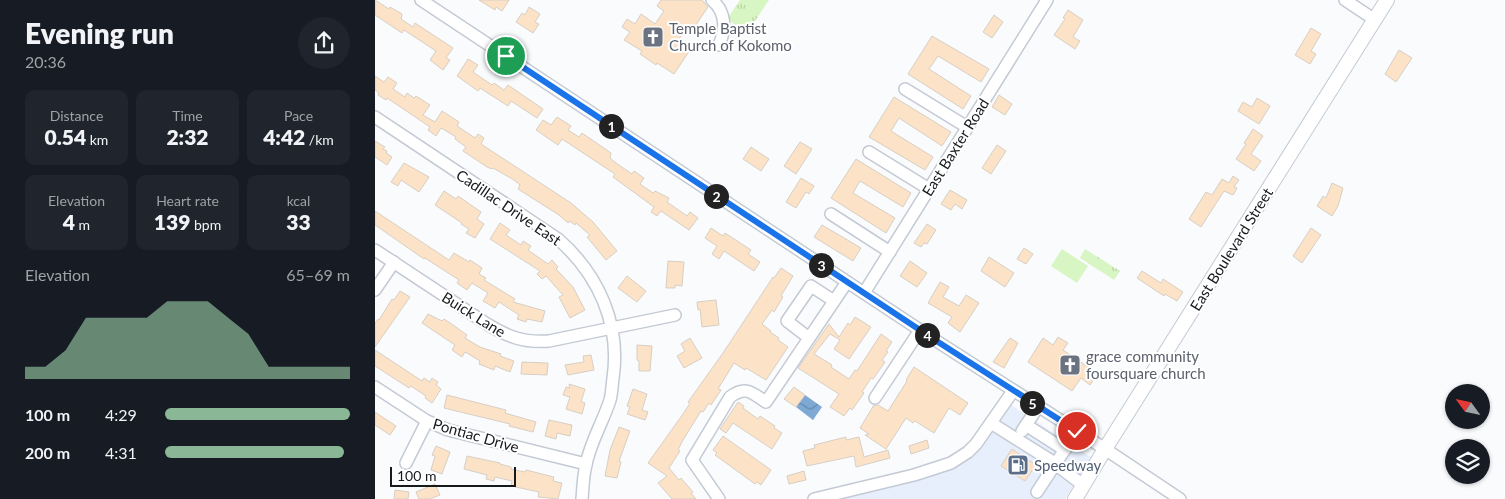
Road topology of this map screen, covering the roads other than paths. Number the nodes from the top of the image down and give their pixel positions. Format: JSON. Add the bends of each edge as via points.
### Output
{"nodes":[{"id":1,"x":421,"y":0,"type":"edge"},
{"id":2,"x":712,"y":0,"type":"edge"},
{"id":3,"x":1047,"y":0,"type":"edge"},
{"id":4,"x":1345,"y":0,"type":"edge"},
{"id":5,"x":1387,"y":0,"type":"edge"},
{"id":6,"x":1375,"y":20,"type":"junction"},
{"id":7,"x":719,"y":45,"type":"dead end"},
{"id":8,"x":905,"y":89,"type":"dead end"},
{"id":9,"x":375,"y":117,"type":"edge"},
{"id":10,"x":967,"y":127,"type":"junction"},
{"id":11,"x":869,"y":152,"type":"dead end"},
{"id":12,"x":929,"y":189,"type":"junction"},
{"id":13,"x":831,"y":214,"type":"dead end"},
{"id":14,"x":375,"y":250,"type":"edge"},
{"id":15,"x":889,"y":252,"type":"junction"},
{"id":16,"x":394,"y":262,"type":"junction"},
{"id":17,"x":847,"y":282,"type":"junction"},
{"id":18,"x":375,"y":290,"type":"edge"},
{"id":19,"x":864,"y":293,"type":"junction"},
{"id":20,"x":834,"y":301,"type":"junction"},
{"id":21,"x":675,"y":316,"type":"dead end"},
{"id":22,"x":613,"y":328,"type":"junction"},
{"id":23,"x":919,"y":330,"type":"junction"},
{"id":24,"x":809,"y":338,"type":"junction"},
{"id":25,"x":375,"y":388,"type":"edge"},
{"id":26,"x":1013,"y":391,"type":"junction"},
{"id":27,"x":875,"y":398,"type":"dead end"},
{"id":28,"x":1038,"y":407,"type":"junction"},
{"id":29,"x":427,"y":421,"type":"junction"},
{"id":30,"x":991,"y":423,"type":"junction"},
{"id":31,"x":1026,"y":425,"type":"junction"},
{"id":32,"x":1077,"y":431,"type":"junction"},
{"id":33,"x":1017,"y":439,"type":"junction"},
{"id":34,"x":1105,"y":449,"type":"junction"},
{"id":35,"x":1065,"y":450,"type":"junction"},
{"id":36,"x":406,"y":463,"type":"dead end"},
{"id":37,"x":586,"y":464,"type":"junction"},
{"id":38,"x":1056,"y":464,"type":"junction"},
{"id":39,"x":1083,"y":485,"type":"junction"},
{"id":40,"x":1037,"y":492,"type":"dead end"},
{"id":41,"x":582,"y":499,"type":"edge"},
{"id":42,"x":719,"y":499,"type":"edge"},
{"id":43,"x":814,"y":499,"type":"edge"},
{"id":44,"x":1075,"y":499,"type":"edge"},
{"id":45,"x":1180,"y":499,"type":"edge"}],
"edges":[{"from":1,"to":17,"type":"street","via":[[552,80]]},
{"from":2,"to":7,"type":"street","via":[[723,14],[724,26]]},
{"from":3,"to":10,"type":"street","name":"East Baxter Road"},
{"from":4,"to":6,"type":"street"},
{"from":5,"to":6,"type":"main road","name":"East Boulevard Street"},
{"from":6,"to":34,"type":"main road","name":"East Boulevard Street"},
{"from":8,"to":10,"type":"street"},
{"from":9,"to":22,"type":"street","name":"Cadillac Drive East","via":[[569,248],[603,297]]},
{"from":10,"to":12,"type":"street","name":"East Baxter Road"},
{"from":11,"to":12,"type":"street"},
{"from":12,"to":15,"type":"street","name":"East Baxter Road"},
{"from":13,"to":15,"type":"street"},
{"from":14,"to":16,"type":"street","name":"Buick Lane"},
{"from":15,"to":19,"type":"street","name":"East Baxter Road"},
{"from":16,"to":18,"type":"street"},
{"from":16,"to":22,"type":"street","name":"Buick Lane","via":[[504,335],[517,339],[549,341]]},
{"from":17,"to":19,"type":"street"},
{"from":17,"to":20,"type":"street"},
{"from":19,"to":23,"type":"street"},
{"from":20,"to":24,"type":"street"},
{"from":20,"to":24,"type":"street","via":[[811,286],[806,293],[787,322]]},
{"from":21,"to":22,"type":"street","name":"Buick Lane"},
{"from":22,"to":37,"type":"street","name":"Cadillac Drive East","via":[[615,368],[610,399]]},
{"from":23,"to":26,"type":"street"},
{"from":23,"to":27,"type":"street"},
{"from":24,"to":42,"type":"street","via":[[766,402],[748,391],[738,391],[731,397],[692,460]]},
{"from":25,"to":29,"type":"street","name":"Pontiac Drive"},
{"from":26,"to":28,"type":"street"},
{"from":26,"to":30,"type":"street"},
{"from":28,"to":31,"type":"street"},
{"from":28,"to":32,"type":"street"},
{"from":29,"to":36,"type":"street"},
{"from":29,"to":37,"type":"street","name":"Pontiac Drive","via":[[476,438]]},
{"from":30,"to":33,"type":"street"},
{"from":30,"to":43,"type":"street","via":[[968,452],[951,463]]},
{"from":31,"to":33,"type":"street"},
{"from":31,"to":35,"type":"street"},
{"from":32,"to":34,"type":"street"},
{"from":32,"to":35,"type":"street"},
{"from":33,"to":38,"type":"street"},
{"from":34,"to":39,"type":"main road","name":"East Boulevard Street"},
{"from":34,"to":45,"type":"street"},
{"from":35,"to":38,"type":"street"},
{"from":37,"to":41,"type":"street","name":"Cadillac Drive East"},
{"from":38,"to":39,"type":"street"},
{"from":38,"to":40,"type":"street"},
{"from":39,"to":44,"type":"main road","name":"East Boulevard Street"}]}
